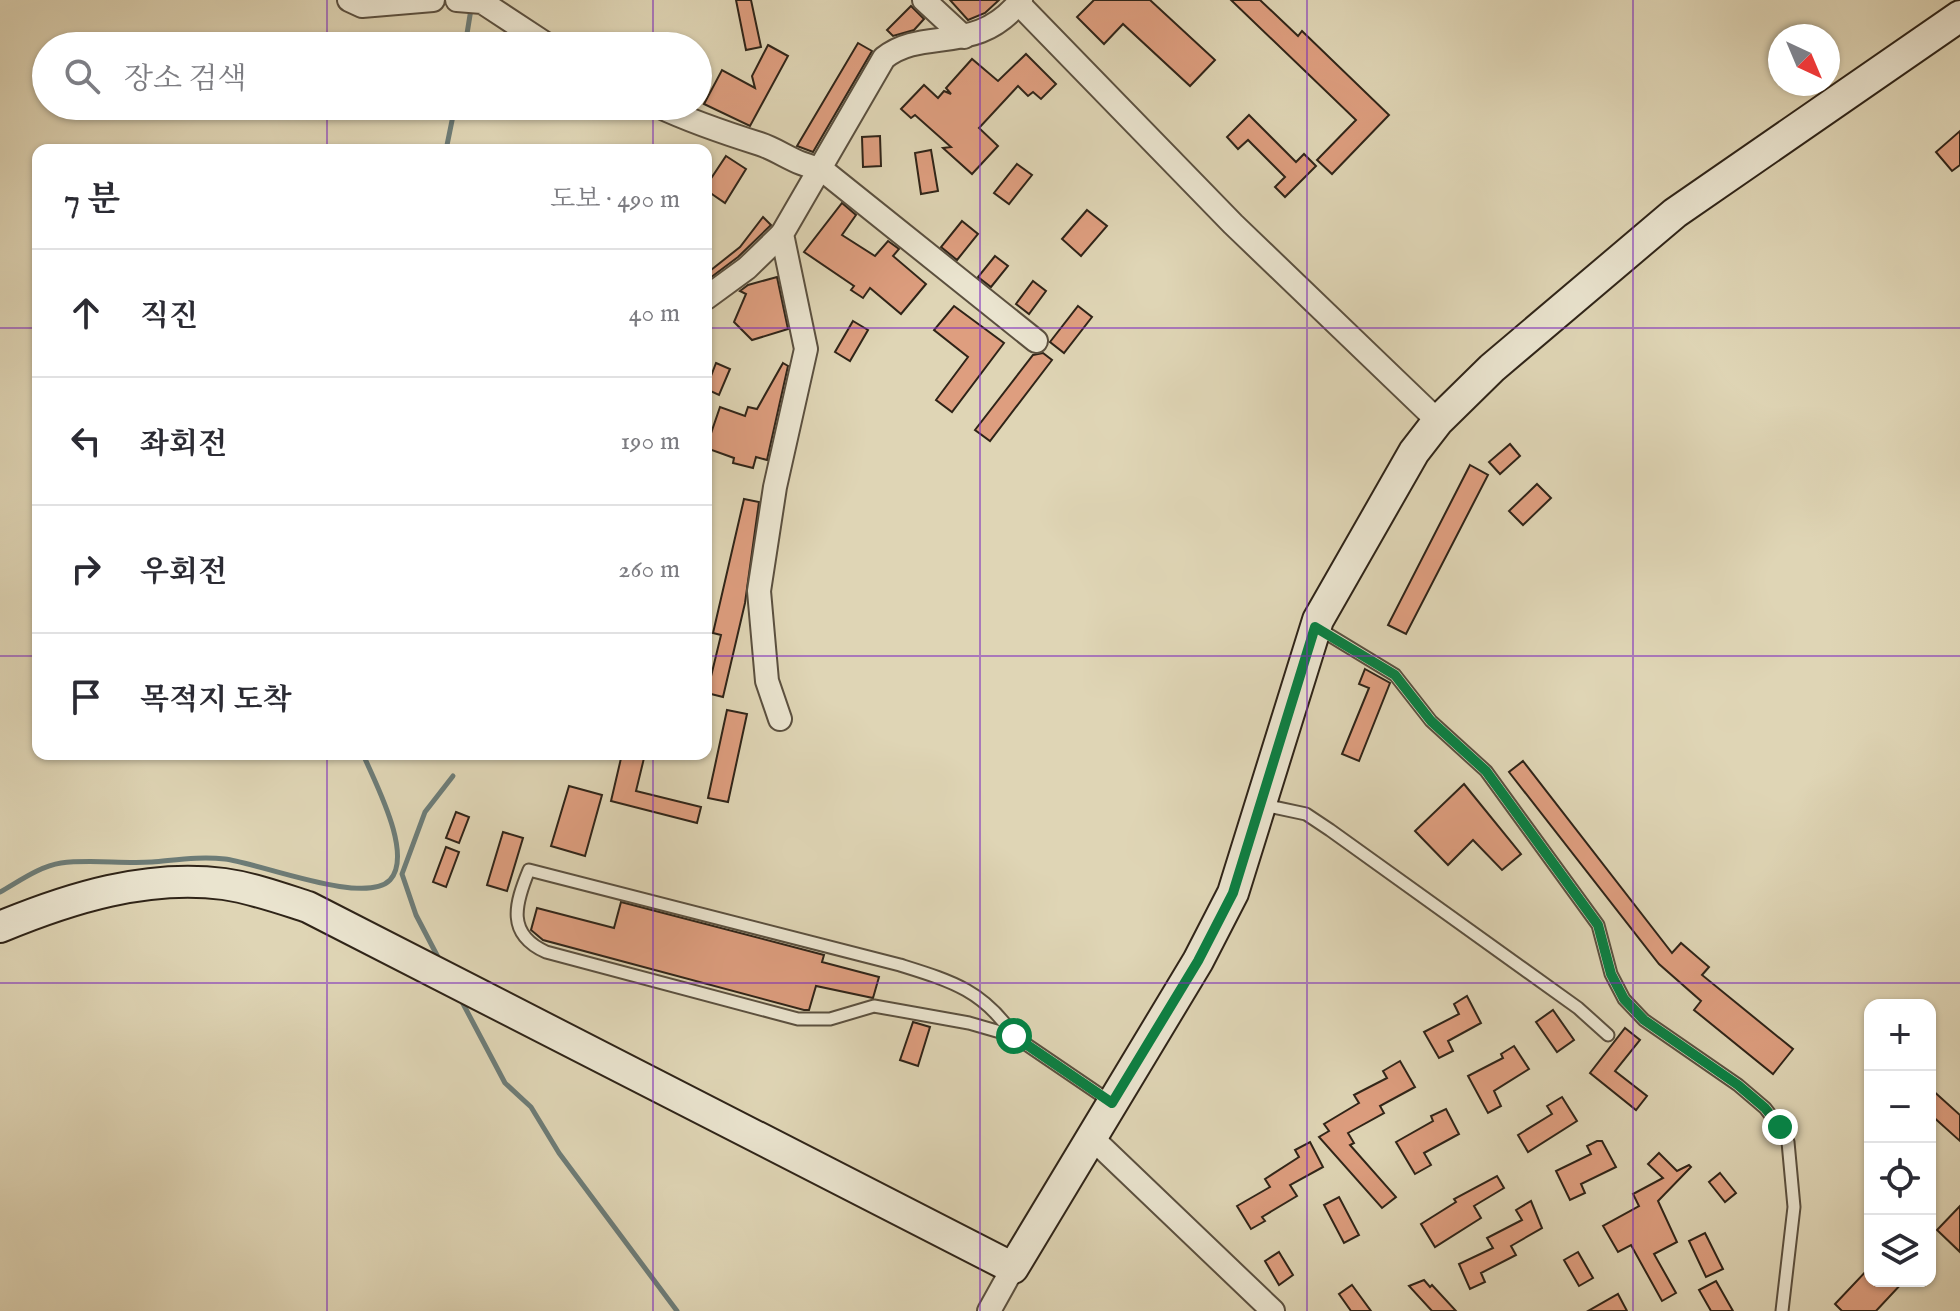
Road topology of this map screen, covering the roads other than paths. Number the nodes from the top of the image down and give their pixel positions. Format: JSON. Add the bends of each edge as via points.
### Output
{"nodes":[{"id":1,"x":349,"y":0,"type":"edge"},
{"id":2,"x":433,"y":0,"type":"edge"},
{"id":3,"x":457,"y":0,"type":"edge"},
{"id":4,"x":924,"y":0,"type":"edge"},
{"id":5,"x":1020,"y":2,"type":"edge"},
{"id":6,"x":1960,"y":16,"type":"edge"},
{"id":7,"x":528,"y":32,"type":"edge"},
{"id":8,"x":964,"y":37,"type":"junction"},
{"id":9,"x":691,"y":120,"type":"edge"},
{"id":10,"x":820,"y":168,"type":"junction"},
{"id":11,"x":782,"y":234,"type":"junction"},
{"id":12,"x":712,"y":294,"type":"edge"},
{"id":13,"x":1036,"y":341,"type":"dead end"},
{"id":14,"x":1438,"y":421,"type":"junction"},
{"id":15,"x":1315,"y":627,"type":"junction"},
{"id":16,"x":780,"y":719,"type":"dead end"},
{"id":17,"x":1263,"y":805,"type":"junction"},
{"id":18,"x":0,"y":927,"type":"edge"},
{"id":19,"x":1608,"y":1035,"type":"dead end"},
{"id":20,"x":1014,"y":1036,"type":"junction"},
{"id":21,"x":1112,"y":1103,"type":"junction"},
{"id":22,"x":1091,"y":1137,"type":"junction"},
{"id":23,"x":1013,"y":1268,"type":"junction"},
{"id":24,"x":989,"y":1311,"type":"edge"},
{"id":25,"x":1273,"y":1311,"type":"edge"},
{"id":26,"x":1782,"y":1311,"type":"edge"}],
"edges":[{"from":1,"to":2,"type":"street","via":[[362,6]]},
{"from":3,"to":7,"type":"street","via":[[482,2]]},
{"from":4,"to":8,"type":"street"},
{"from":5,"to":8,"type":"street","via":[[988,27]]},
{"from":5,"to":14,"type":"street","via":[[1233,224]]},
{"from":6,"to":14,"type":"main road","via":[[1675,213],[1567,301]]},
{"from":8,"to":10,"type":"street","via":[[910,45],[884,58]]},
{"from":9,"to":10,"type":"street"},
{"from":10,"to":11,"type":"street"},
{"from":10,"to":13,"type":"street"},
{"from":11,"to":12,"type":"street"},
{"from":11,"to":16,"type":"street","via":[[806,349],[775,487],[759,591],[767,681]]},
{"from":14,"to":15,"type":"main road","via":[[1414,452]]},
{"from":15,"to":17,"type":"main road"},
{"from":15,"to":26,"type":"lane","via":[[1395,675],[1431,721],[1486,771],[1598,925],[1624,999],[1644,1020],[1738,1085],[1780,1127],[1788,1142],[1794,1207]]},
{"from":17,"to":19,"type":"lane","via":[[1288,808],[1318,822],[1578,1008]]},
{"from":17,"to":21,"type":"main road","via":[[1233,893]]},
{"from":18,"to":23,"type":"main road","via":[[63,902],[131,886],[197,881],[308,907]]},
{"from":20,"to":20,"type":"lane","via":[[981,997],[957,983],[900,965],[529,870],[521,889],[519,929],[527,944],[546,952],[798,1019],[830,1019],[874,1006]]},
{"from":20,"to":21,"type":"lane"},
{"from":21,"to":22,"type":"main road"},
{"from":22,"to":23,"type":"main road"},
{"from":22,"to":25,"type":"street"},
{"from":23,"to":24,"type":"street"}]}
